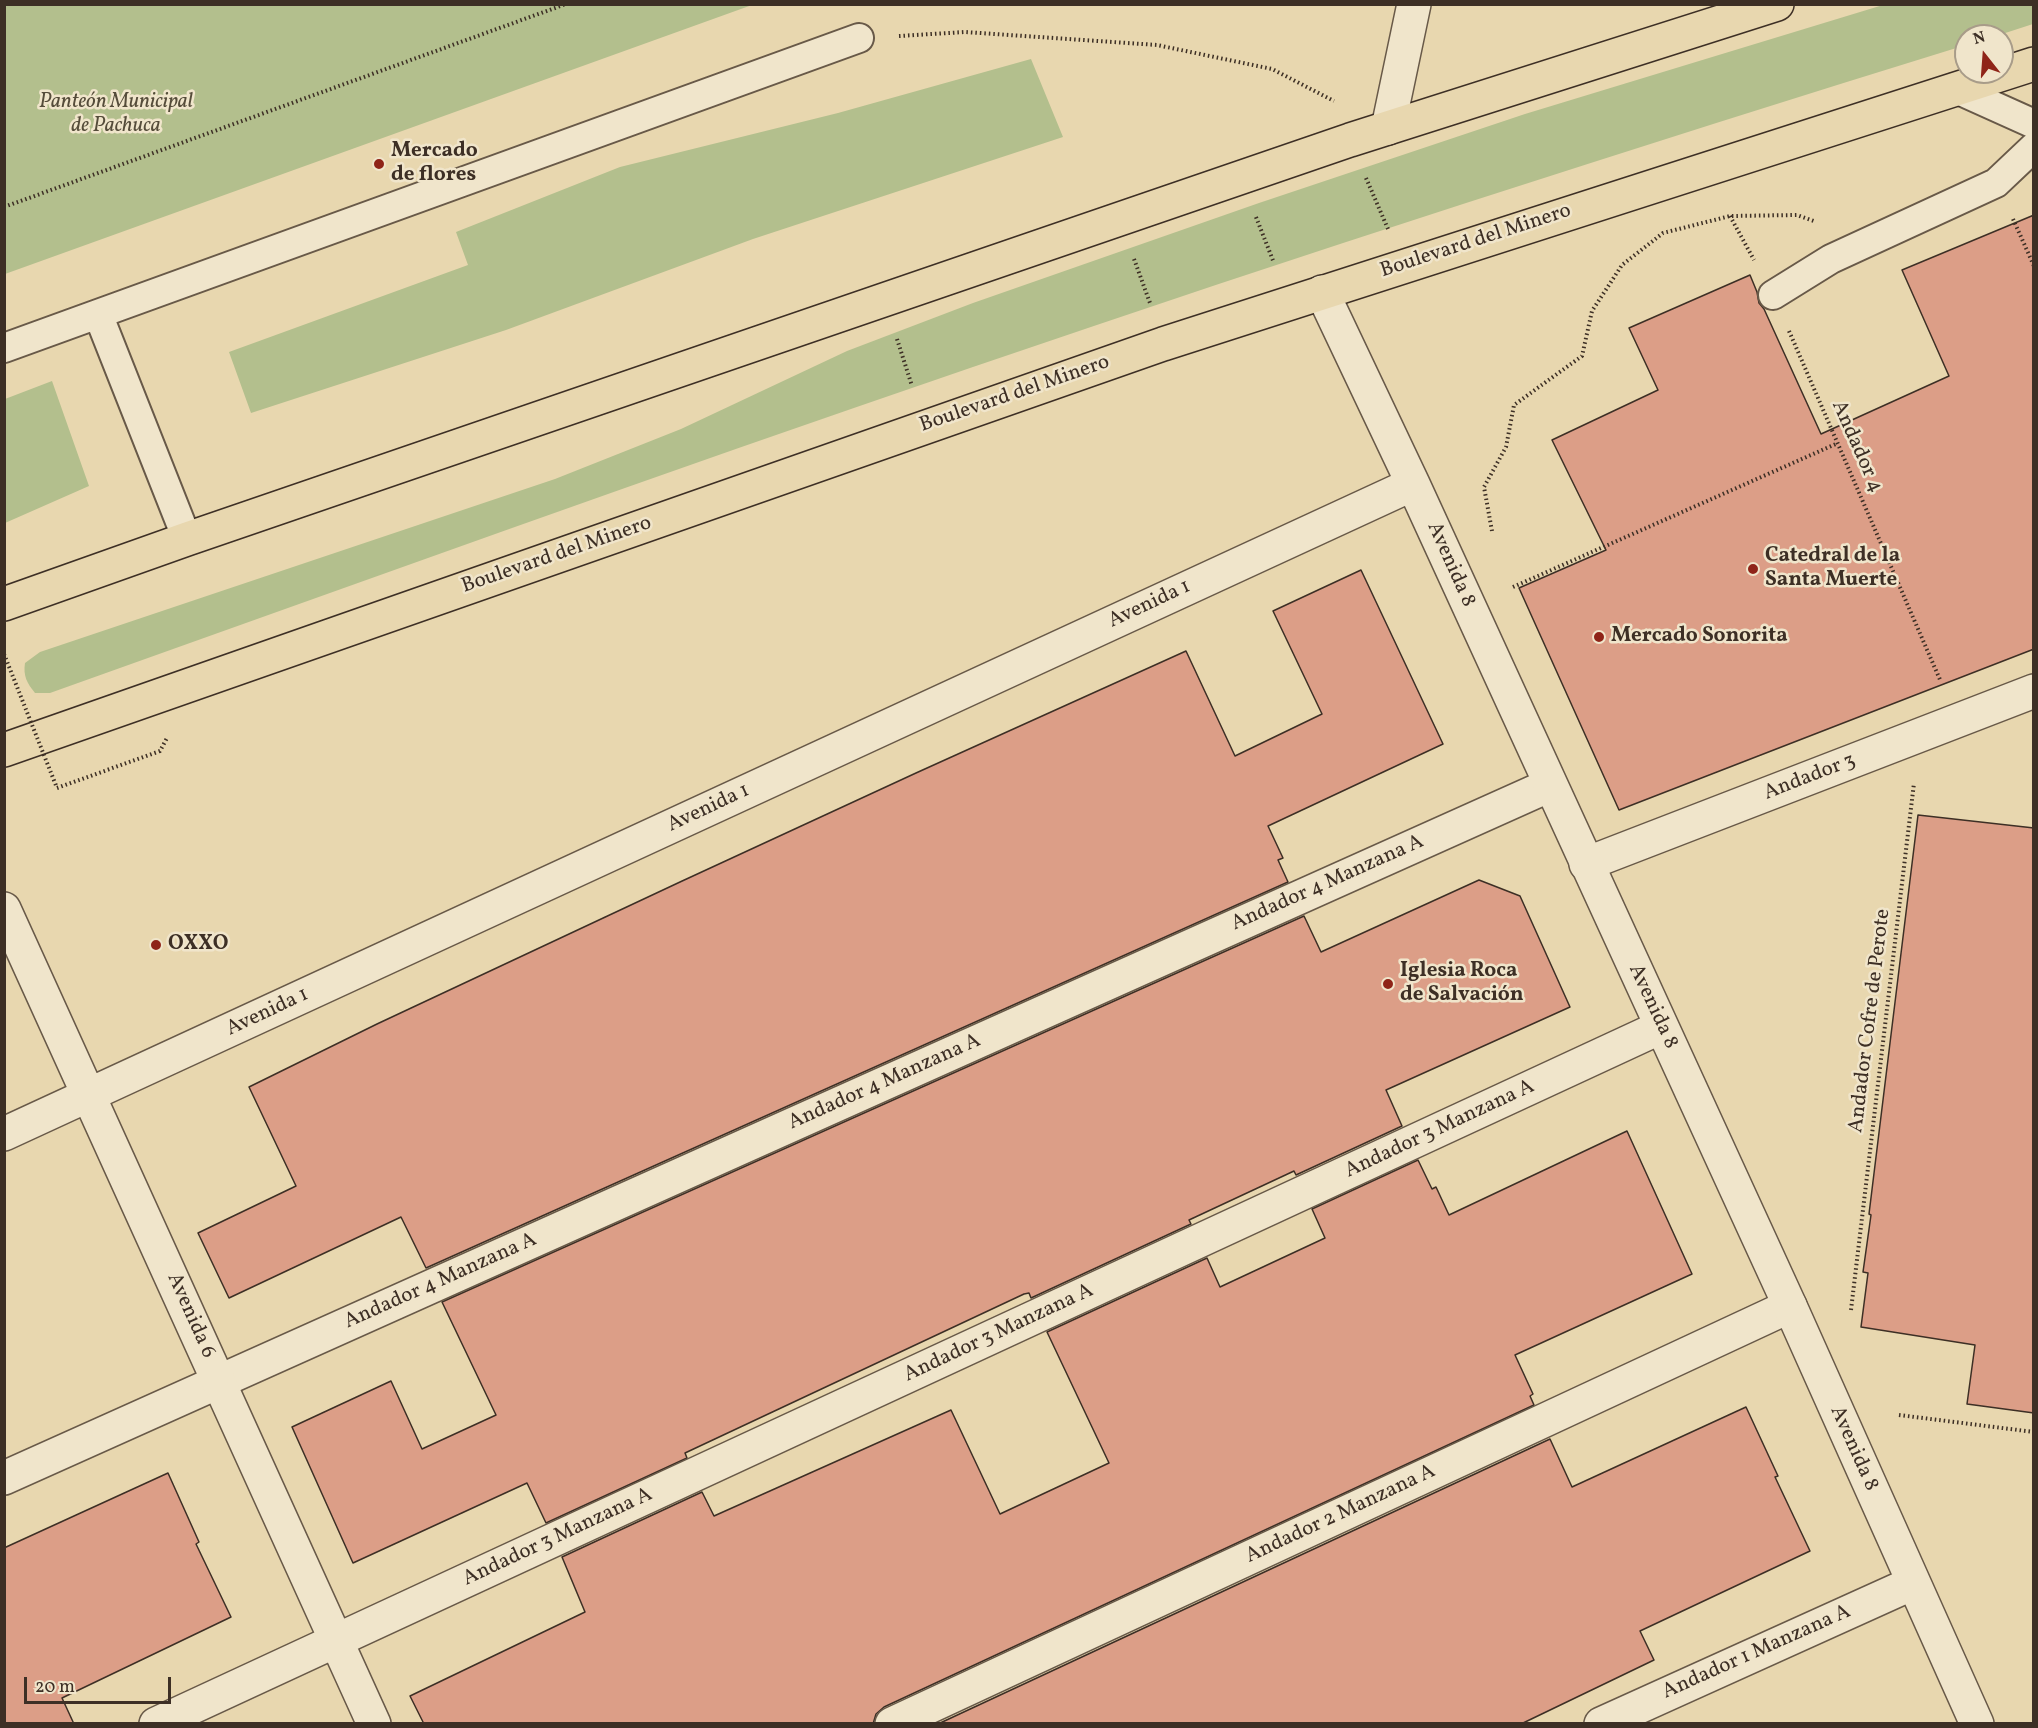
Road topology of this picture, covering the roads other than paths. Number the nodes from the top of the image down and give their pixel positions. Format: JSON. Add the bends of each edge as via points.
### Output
{"nodes":[{"id":1,"x":1414,"y":4,"type":"edge"},
{"id":2,"x":1777,"y":4,"type":"edge"},
{"id":3,"x":860,"y":38,"type":"road end"},
{"id":4,"x":2034,"y":63,"type":"edge"},
{"id":5,"x":1954,"y":88,"type":"junction"},
{"id":6,"x":2034,"y":124,"type":"edge"},
{"id":7,"x":1388,"y":128,"type":"junction"},
{"id":8,"x":2034,"y":147,"type":"edge"},
{"id":9,"x":1322,"y":292,"type":"junction"},
{"id":10,"x":1773,"y":295,"type":"road end"},
{"id":11,"x":98,"y":314,"type":"junction"},
{"id":12,"x":4,"y":348,"type":"edge"},
{"id":13,"x":1413,"y":484,"type":"junction"},
{"id":14,"x":187,"y":539,"type":"junction"},
{"id":15,"x":4,"y":604,"type":"edge"},
{"id":16,"x":2034,"y":692,"type":"edge"},
{"id":17,"x":4,"y":750,"type":"edge"},
{"id":18,"x":1550,"y":785,"type":"junction"},
{"id":19,"x":1586,"y":864,"type":"junction"},
{"id":20,"x":4,"y":909,"type":"edge"},
{"id":21,"x":1661,"y":1028,"type":"junction"},
{"id":22,"x":89,"y":1095,"type":"junction"},
{"id":23,"x":4,"y":1134,"type":"edge"},
{"id":24,"x":1790,"y":1306,"type":"junction"},
{"id":25,"x":219,"y":1381,"type":"junction"},
{"id":26,"x":4,"y":1478,"type":"edge"},
{"id":27,"x":1913,"y":1583,"type":"junction"},
{"id":28,"x":336,"y":1640,"type":"junction"},
{"id":29,"x":156,"y":1724,"type":"edge"},
{"id":30,"x":374,"y":1724,"type":"edge"},
{"id":31,"x":892,"y":1724,"type":"edge"},
{"id":32,"x":1601,"y":1724,"type":"edge"},
{"id":33,"x":1977,"y":1724,"type":"edge"}],
"edges":[{"from":1,"to":7,"type":"street"},
{"from":2,"to":7,"type":"main road"},
{"from":3,"to":11,"type":"lane"},
{"from":4,"to":5,"type":"main road","name":"Boulevard del Minero"},
{"from":5,"to":6,"type":"lane"},
{"from":5,"to":9,"type":"main road","name":"Boulevard del Minero"},
{"from":7,"to":14,"type":"main road"},
{"from":8,"to":10,"type":"lane","via":[[1996,183],[1831,259]]},
{"from":9,"to":13,"type":"street","name":"Avenida 8"},
{"from":9,"to":17,"type":"main road","name":"Boulevard del Minero","via":[[1163,344]]},
{"from":11,"to":12,"type":"lane"},
{"from":11,"to":14,"type":"lane"},
{"from":13,"to":18,"type":"street","name":"Avenida 8"},
{"from":13,"to":22,"type":"street","name":"Avenida 1"},
{"from":14,"to":15,"type":"main road"},
{"from":16,"to":19,"type":"street","name":"Andador 3"},
{"from":18,"to":19,"type":"street","name":"Avenida 8"},
{"from":18,"to":25,"type":"street","name":"Andador 4 Manzana A"},
{"from":19,"to":21,"type":"street","name":"Avenida 8"},
{"from":20,"to":22,"type":"street","name":"Avenida 6"},
{"from":21,"to":24,"type":"street","name":"Avenida 8"},
{"from":21,"to":28,"type":"street","name":"Andador 3 Manzana A"},
{"from":22,"to":23,"type":"street","name":"Avenida 1"},
{"from":22,"to":25,"type":"street","name":"Avenida 6"},
{"from":24,"to":27,"type":"street","name":"Avenida 8"},
{"from":24,"to":31,"type":"street","name":"Andador 2 Manzana A"},
{"from":25,"to":26,"type":"street","name":"Andador 4 Manzana A"},
{"from":25,"to":28,"type":"street","name":"Avenida 6"},
{"from":27,"to":32,"type":"street","name":"Andador 1 Manzana A"},
{"from":27,"to":33,"type":"street","name":"Avenida 8"},
{"from":28,"to":29,"type":"street","name":"Andador 3 Manzana A"},
{"from":28,"to":30,"type":"street","name":"Avenida 6"}]}
